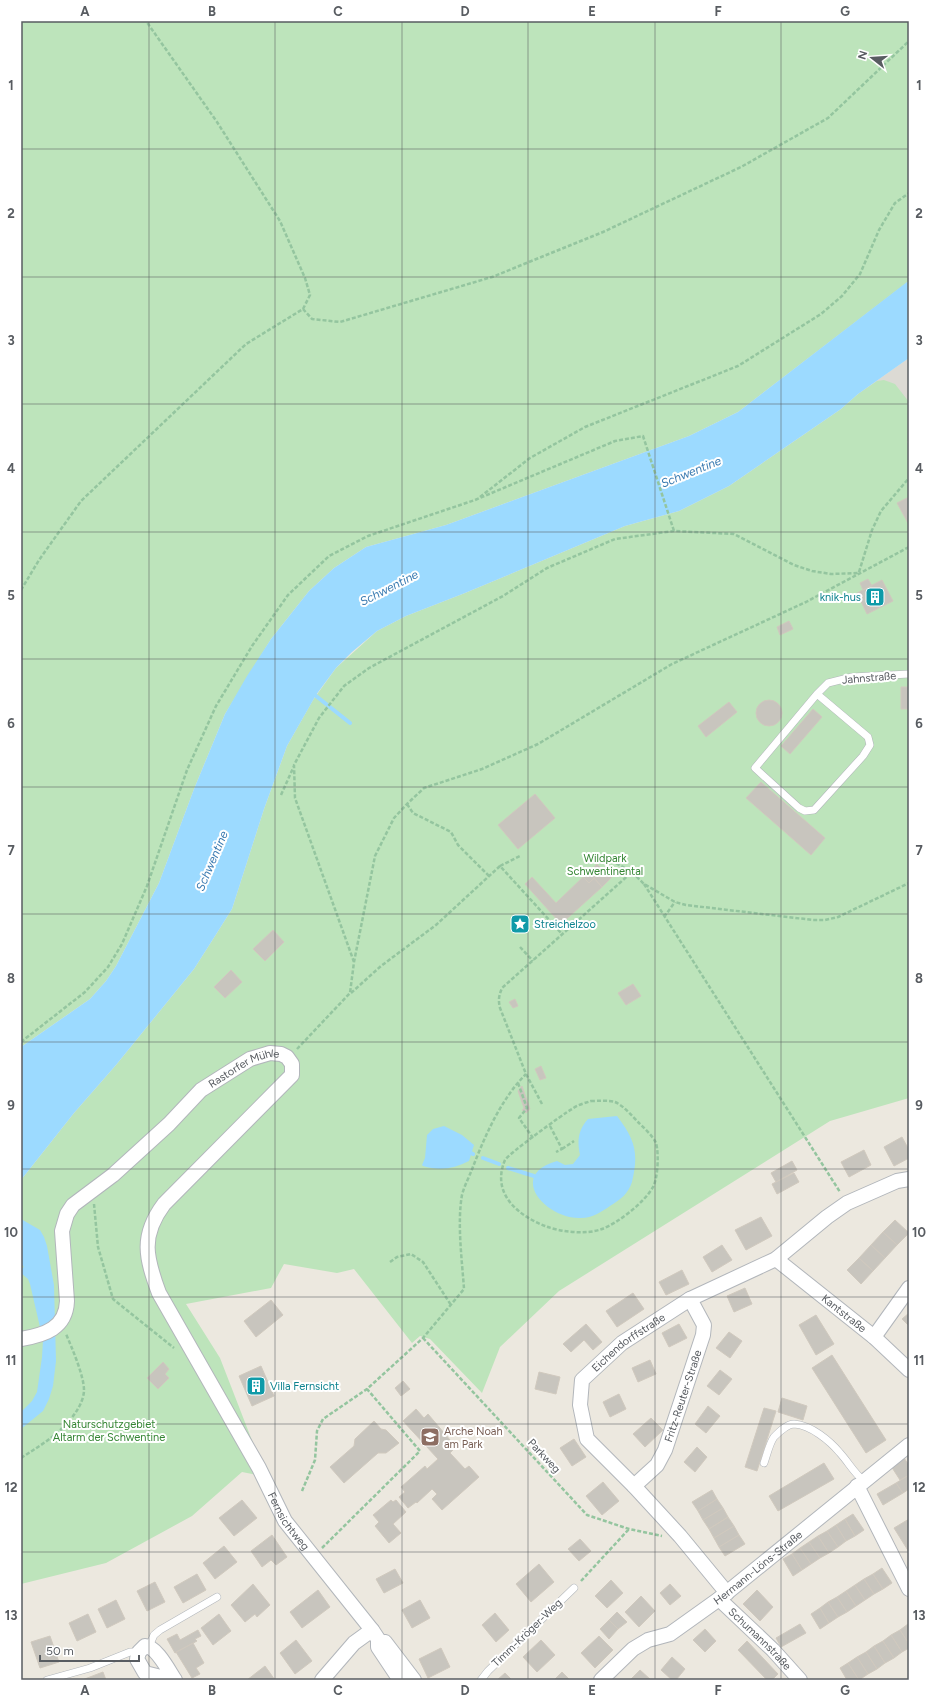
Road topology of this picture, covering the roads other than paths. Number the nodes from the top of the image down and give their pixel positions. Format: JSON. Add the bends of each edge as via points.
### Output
{"nodes":[{"id":1,"x":909,"y":674,"type":"edge"},
{"id":2,"x":817,"y":694,"type":"junction"},
{"id":3,"x":909,"y":1179,"type":"edge"},
{"id":4,"x":776,"y":1259,"type":"junction"},
{"id":5,"x":909,"y":1288,"type":"edge"},
{"id":6,"x":690,"y":1299,"type":"junction"},
{"id":7,"x":874,"y":1337,"type":"junction"},
{"id":8,"x":21,"y":1339,"type":"edge"},
{"id":9,"x":909,"y":1370,"type":"edge"},
{"id":10,"x":215,"y":1393,"type":"joint"},
{"id":11,"x":909,"y":1445,"type":"edge"},
{"id":12,"x":764,"y":1463,"type":"dead end"},
{"id":13,"x":861,"y":1484,"type":"junction"},
{"id":14,"x":634,"y":1486,"type":"junction"},
{"id":15,"x":574,"y":1588,"type":"road end"},
{"id":16,"x":909,"y":1589,"type":"edge"},
{"id":17,"x":723,"y":1596,"type":"junction"},
{"id":18,"x":217,"y":1597,"type":"dead end"},
{"id":19,"x":375,"y":1635,"type":"junction"},
{"id":20,"x":144,"y":1649,"type":"junction"},
{"id":21,"x":47,"y":1680,"type":"edge"},
{"id":22,"x":174,"y":1680,"type":"edge"},
{"id":23,"x":322,"y":1680,"type":"edge"},
{"id":24,"x":400,"y":1680,"type":"edge"},
{"id":25,"x":414,"y":1680,"type":"edge"},
{"id":26,"x":481,"y":1680,"type":"edge"},
{"id":27,"x":601,"y":1680,"type":"edge"},
{"id":28,"x":800,"y":1680,"type":"edge"}],
"edges":[{"from":1,"to":2,"type":"lane","name":"Jahnstraße","via":[[852,677],[828,683]]},
{"from":2,"to":2,"type":"lane","via":[[868,737],[870,744],[837,786],[809,812],[799,808],[755,768]]},
{"from":3,"to":4,"type":"street","name":"Eichendorffstraße","via":[[898,1181],[846,1203]]},
{"from":4,"to":6,"type":"street","name":"Eichendorffstraße"},
{"from":4,"to":7,"type":"street","name":"Kantstraße"},
{"from":5,"to":7,"type":"street"},
{"from":6,"to":14,"type":"street","name":"Fritz-Reuter-Straße","via":[[704,1325],[703,1335],[665,1450],[657,1465]]},
{"from":6,"to":14,"type":"street","name":"Eichendorffstraße","via":[[622,1343],[582,1380],[580,1405],[587,1440]]},
{"from":7,"to":9,"type":"street","name":"Kantstraße"},
{"from":8,"to":10,"type":"street","name":"Rastorfer Mühle","via":[[40,1334],[58,1325],[67,1310],[62,1231],[63,1222],[73,1205],[113,1175],[169,1124],[201,1090],[250,1059],[262,1054],[277,1053],[288,1058],[292,1064],[292,1075],[164,1204],[154,1218],[148,1236],[151,1273],[159,1293]]},
{"from":10,"to":19,"type":"street","name":"Fernsichtweg","via":[[259,1468],[280,1512]]},
{"from":11,"to":13,"type":"street","name":"Hermann-Löns-Straße"},
{"from":12,"to":13,"type":"lane","via":[[773,1438],[785,1427],[793,1424],[828,1441],[841,1454]]},
{"from":13,"to":16,"type":"street"},
{"from":13,"to":17,"type":"street","name":"Hermann-Löns-Straße"},
{"from":14,"to":17,"type":"street","name":"Eichendorffstraße","via":[[680,1536]]},
{"from":15,"to":26,"type":"lane","name":"Timm-Kröger-Weg"},
{"from":17,"to":27,"type":"street","name":"Hermann-Löns-Straße","via":[[670,1634],[648,1640],[633,1649]]},
{"from":17,"to":28,"type":"street","name":"Schumannstraße"},
{"from":18,"to":20,"type":"lane","via":[[160,1630]]},
{"from":19,"to":23,"type":"street","via":[[354,1643]]},
{"from":19,"to":24,"type":"street","name":"Fernsichtweg","via":[[378,1647]]},
{"from":19,"to":25,"type":"street","name":"Fernsichtweg","via":[[384,1642]]},
{"from":20,"to":21,"type":"lane"},
{"from":20,"to":22,"type":"street","via":[[155,1651]]},
{"from":20,"to":22,"type":"street","via":[[137,1659],[145,1673]]}]}
